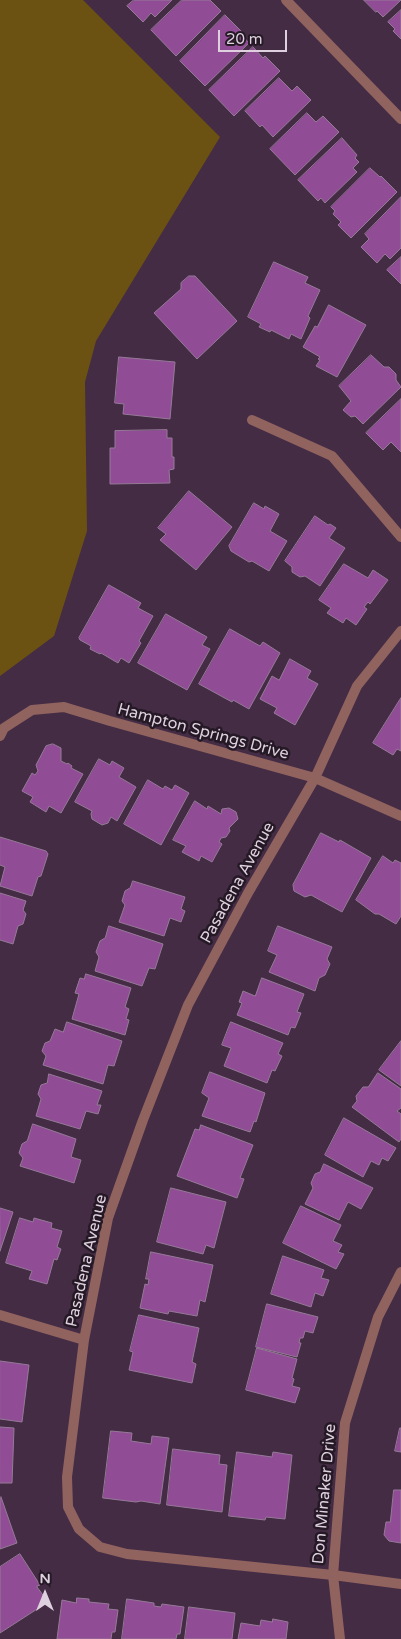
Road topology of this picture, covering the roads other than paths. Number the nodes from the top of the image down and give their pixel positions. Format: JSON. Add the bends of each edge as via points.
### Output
{"nodes":[{"id":1,"x":286,"y":0,"type":"edge"},
{"id":2,"x":401,"y":119,"type":"edge"},
{"id":3,"x":252,"y":420,"type":"dead end"},
{"id":4,"x":401,"y":537,"type":"edge"},
{"id":5,"x":401,"y":630,"type":"edge"},
{"id":6,"x":0,"y":736,"type":"edge"},
{"id":7,"x":315,"y":778,"type":"junction"},
{"id":8,"x":401,"y":816,"type":"edge"},
{"id":9,"x":401,"y":1272,"type":"edge"},
{"id":10,"x":0,"y":1315,"type":"edge"},
{"id":11,"x":84,"y":1340,"type":"junction"},
{"id":12,"x":333,"y":1575,"type":"junction"},
{"id":13,"x":401,"y":1584,"type":"edge"},
{"id":14,"x":340,"y":1639,"type":"edge"}],
"edges":[{"from":1,"to":2,"type":"street"},
{"from":3,"to":4,"type":"street","via":[[332,456]]},
{"from":5,"to":7,"type":"street","name":"Pasadena Avenue","via":[[357,686]]},
{"from":6,"to":7,"type":"street","name":"Hampton Springs Drive","via":[[4,728],[32,710],[64,707]]},
{"from":7,"to":8,"type":"street","name":"Hampton Springs Drive"},
{"from":7,"to":11,"type":"street","name":"Pasadena Avenue","via":[[188,1005],[142,1120],[108,1218]]},
{"from":9,"to":12,"type":"street","name":"Don Minaker Drive","via":[[378,1317],[344,1423]]},
{"from":10,"to":11,"type":"street"},
{"from":11,"to":12,"type":"street","name":"Pasadena Avenue","via":[[66,1477],[68,1507],[79,1529],[100,1547],[127,1554]]},
{"from":12,"to":13,"type":"street","name":"Pasadena Avenue"},
{"from":12,"to":14,"type":"street","name":"Don Minaker Drive"}]}
